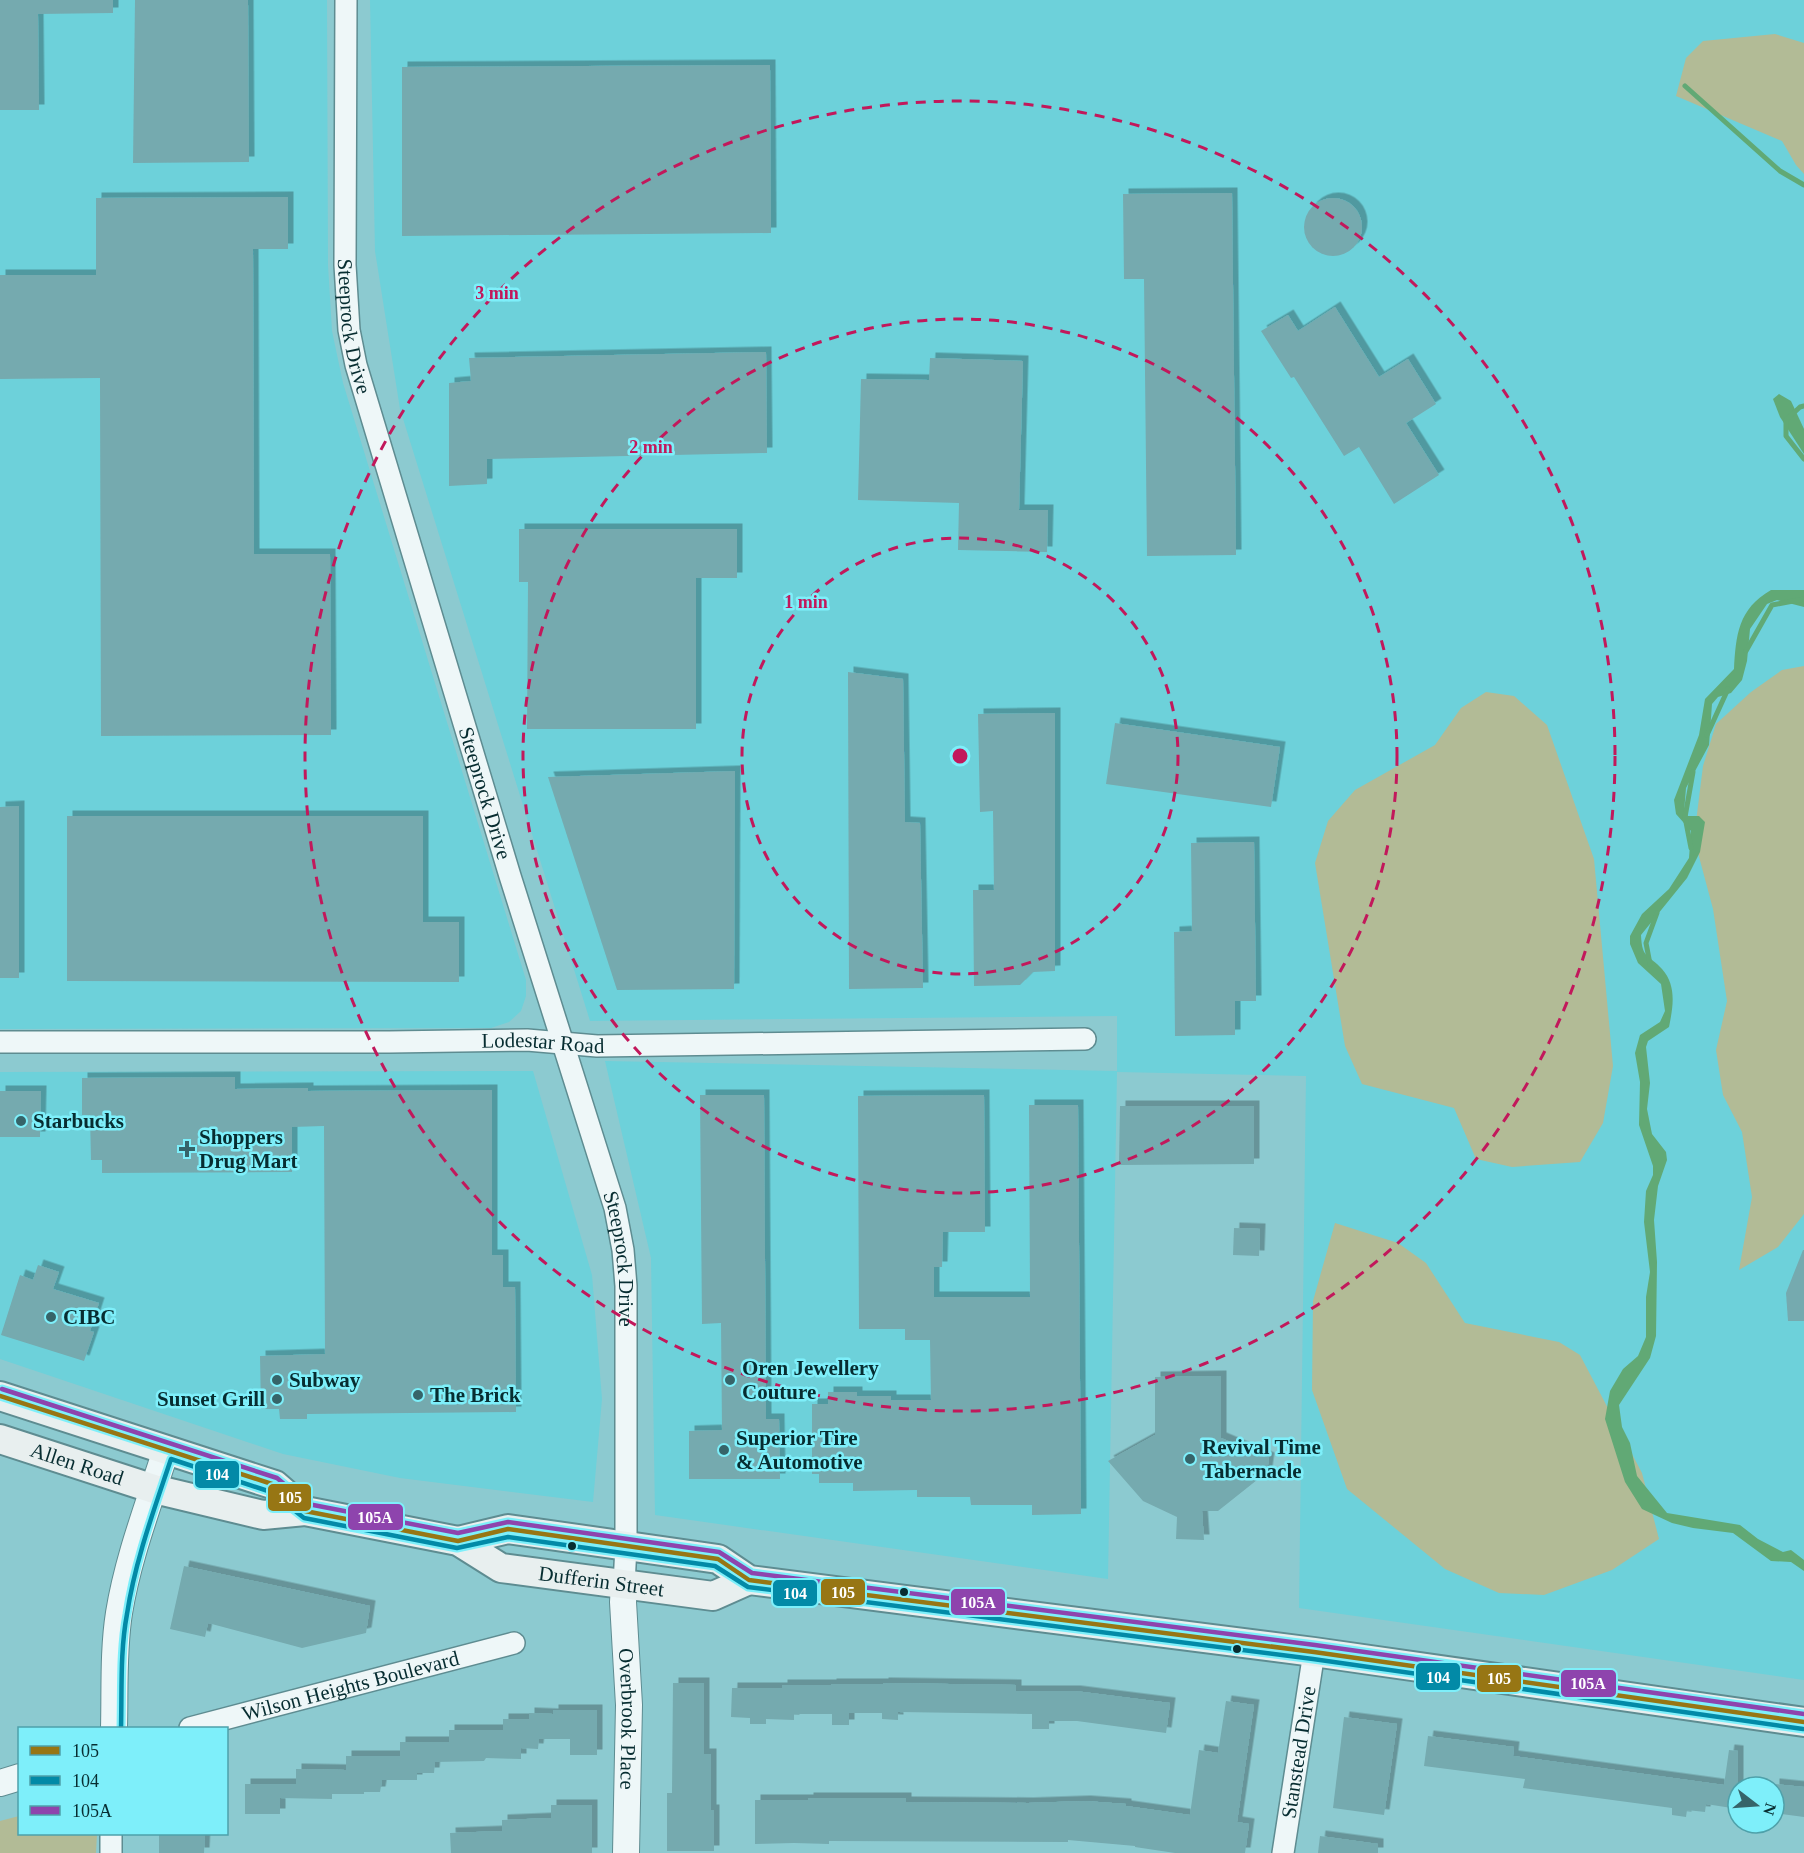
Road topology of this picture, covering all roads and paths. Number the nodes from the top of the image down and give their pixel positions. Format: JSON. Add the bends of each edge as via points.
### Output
{"nodes":[{"id":1,"x":346,"y":0,"type":"edge"},
{"id":2,"x":1085,"y":1039,"type":"dead end"},
{"id":3,"x":0,"y":1042,"type":"edge"},
{"id":4,"x":564,"y":1043,"type":"junction"},
{"id":5,"x":0,"y":1396,"type":"edge"},
{"id":6,"x":0,"y":1439,"type":"edge"},
{"id":7,"x":166,"y":1449,"type":"junction"},
{"id":8,"x":154,"y":1489,"type":"junction"},
{"id":9,"x":305,"y":1510,"type":"junction"},
{"id":10,"x":458,"y":1541,"type":"junction"},
{"id":11,"x":626,"y":1546,"type":"junction"},
{"id":12,"x":749,"y":1580,"type":"junction"},
{"id":13,"x":624,"y":1585,"type":"junction"},
{"id":14,"x":514,"y":1643,"type":"dead end"},
{"id":15,"x":1314,"y":1652,"type":"junction"},
{"id":16,"x":1804,"y":1722,"type":"edge"},
{"id":17,"x":114,"y":1727,"type":"edge"},
{"id":18,"x":194,"y":1727,"type":"edge"},
{"id":19,"x":18,"y":1778,"type":"edge"},
{"id":20,"x":0,"y":1783,"type":"edge"},
{"id":21,"x":111,"y":1835,"type":"edge"},
{"id":22,"x":111,"y":1853,"type":"edge"},
{"id":23,"x":626,"y":1853,"type":"edge"},
{"id":24,"x":1283,"y":1853,"type":"edge"}],
"edges":[{"from":1,"to":4,"type":"street","name":"Steeprock Drive","via":[[345,265],[349,330],[356,364]]},
{"from":2,"to":4,"type":"street","name":"Lodestar Road"},
{"from":3,"to":4,"type":"street","name":"Lodestar Road"},
{"from":4,"to":11,"type":"street","name":"Steeprock Drive","via":[[615,1208],[623,1250]]},
{"from":5,"to":7,"type":"main road","name":"Allen Road"},
{"from":6,"to":8,"type":"main road","name":"Allen Road"},
{"from":7,"to":8,"type":"street"},
{"from":7,"to":9,"type":"main road","name":"Dufferin Street","via":[[275,1485]]},
{"from":8,"to":9,"type":"main road","name":"Dufferin Street","via":[[263,1515]]},
{"from":8,"to":17,"type":"street","via":[[119,1612]]},
{"from":9,"to":10,"type":"main road","name":"Dufferin Street"},
{"from":10,"to":11,"type":"main road","name":"Dufferin Street","via":[[508,1529]]},
{"from":10,"to":13,"type":"main road","name":"Dufferin Street","via":[[501,1568]]},
{"from":11,"to":12,"type":"main road","name":"Dufferin Street","via":[[718,1558]]},
{"from":11,"to":13,"type":"street","name":"Steeprock Drive"},
{"from":12,"to":13,"type":"main road","name":"Dufferin Street","via":[[713,1596]]},
{"from":12,"to":15,"type":"main road","name":"Dufferin Street"},
{"from":13,"to":23,"type":"street","name":"Overbrook Place","via":[[629,1705]]},
{"from":14,"to":18,"type":"street","name":"Wilson Heights Boulevard"},
{"from":15,"to":16,"type":"main road","name":"Dufferin Street"},
{"from":15,"to":24,"type":"street","name":"Stanstead Drive"},
{"from":19,"to":20,"type":"street"},
{"from":21,"to":22,"type":"street"}]}
